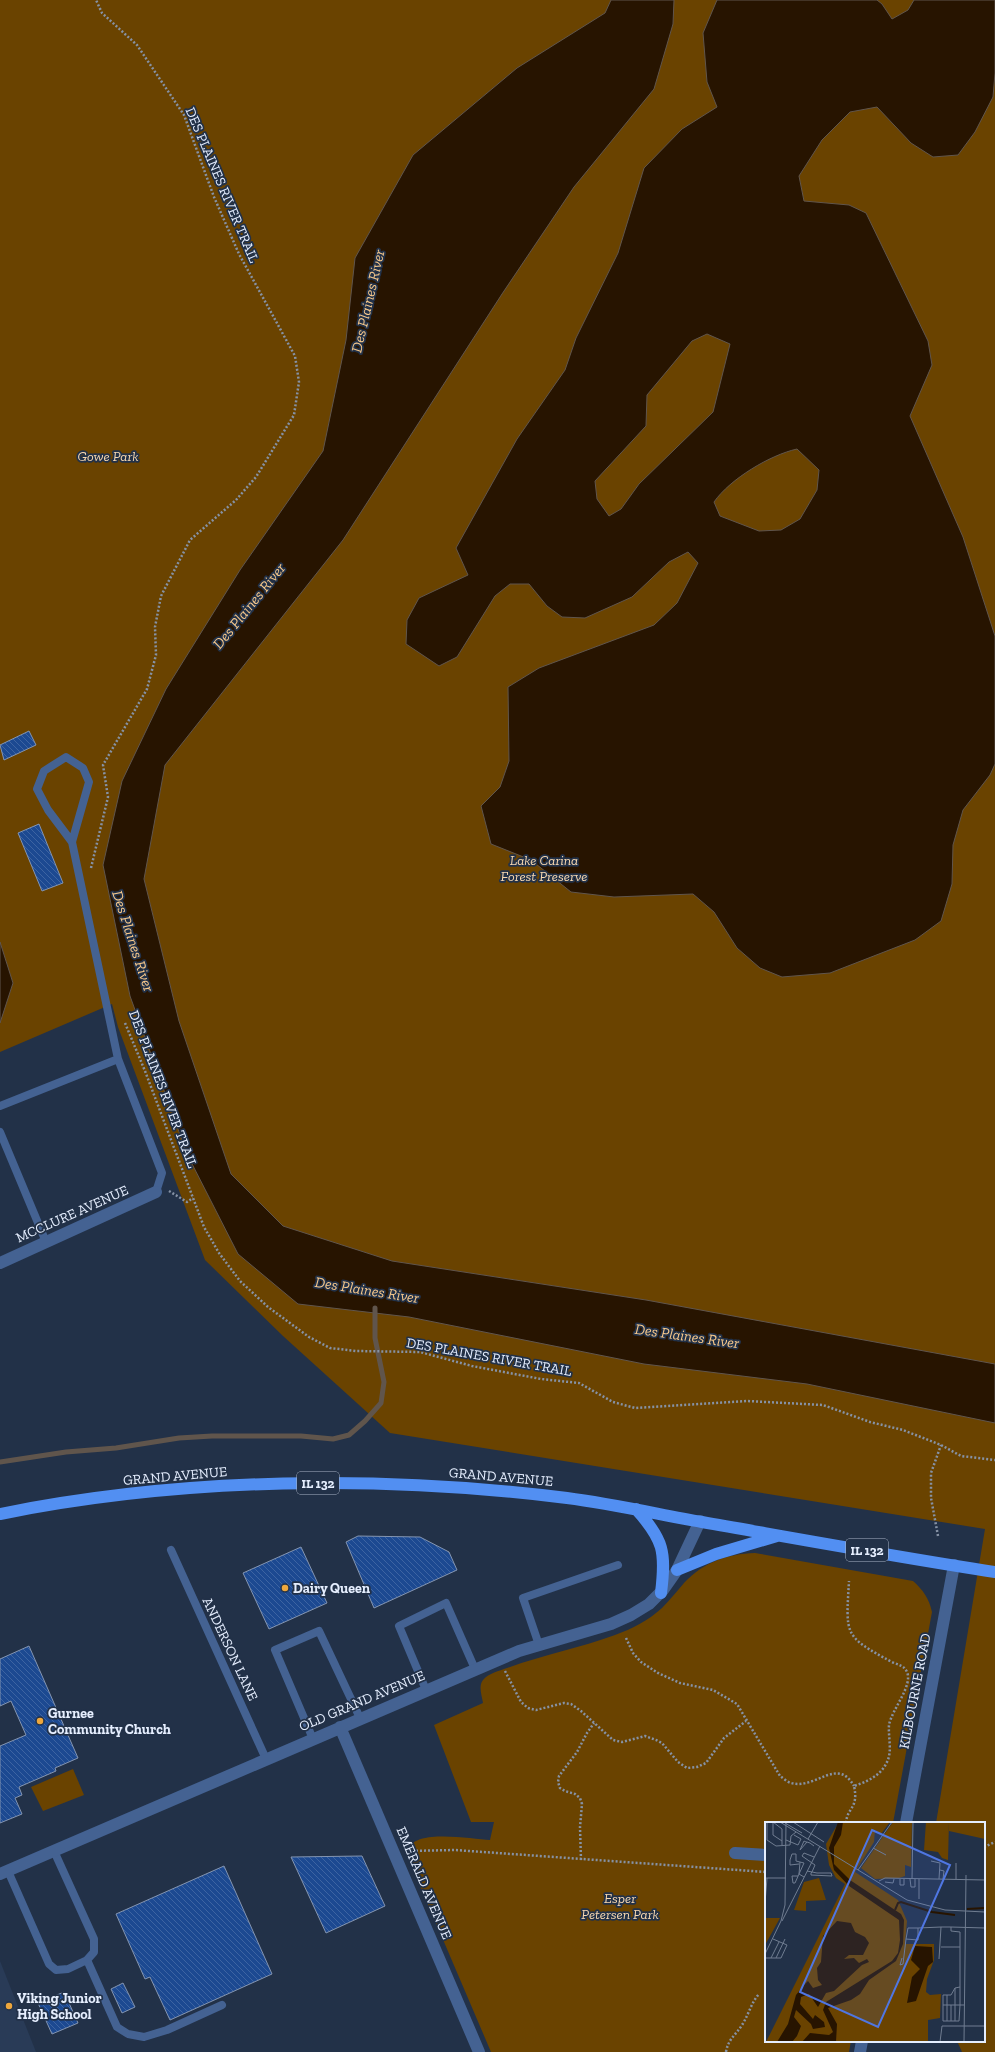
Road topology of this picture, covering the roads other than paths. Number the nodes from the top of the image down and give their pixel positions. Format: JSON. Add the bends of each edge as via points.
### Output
{"nodes":[{"id":1,"x":72,"y":842,"type":"junction"},
{"id":2,"x":118,"y":1059,"type":"junction"},
{"id":3,"x":0,"y":1106,"type":"edge"},
{"id":4,"x":0,"y":1132,"type":"edge"},
{"id":5,"x":156,"y":1192,"type":"joint"},
{"id":6,"x":46,"y":1242,"type":"junction"},
{"id":7,"x":0,"y":1263,"type":"edge"},
{"id":8,"x":636,"y":1509,"type":"junction"},
{"id":9,"x":0,"y":1514,"type":"edge"},
{"id":10,"x":700,"y":1521,"type":"junction"},
{"id":11,"x":780,"y":1535,"type":"junction"},
{"id":12,"x":171,"y":1550,"type":"dead end"},
{"id":13,"x":618,"y":1564,"type":"dead end"},
{"id":14,"x":954,"y":1565,"type":"junction"},
{"id":15,"x":677,"y":1570,"type":"junction"},
{"id":16,"x":995,"y":1572,"type":"edge"},
{"id":17,"x":661,"y":1593,"type":"junction"},
{"id":18,"x":539,"y":1644,"type":"junction"},
{"id":19,"x":475,"y":1669,"type":"junction"},
{"id":20,"x":426,"y":1690,"type":"junction"},
{"id":21,"x":360,"y":1718,"type":"junction"},
{"id":22,"x":340,"y":1727,"type":"junction"},
{"id":23,"x":312,"y":1739,"type":"junction"},
{"id":24,"x":266,"y":1759,"type":"junction"},
{"id":25,"x":906,"y":1822,"type":"edge"},
{"id":26,"x":54,"y":1851,"type":"junction"},
{"id":27,"x":735,"y":1852,"type":"dead end"},
{"id":28,"x":765,"y":1855,"type":"edge"},
{"id":29,"x":4,"y":1873,"type":"edge"},
{"id":30,"x":87,"y":1960,"type":"junction"},
{"id":31,"x":222,"y":2005,"type":"dead end"},
{"id":32,"x":862,"y":2042,"type":"edge"},
{"id":33,"x":479,"y":2052,"type":"edge"},
{"id":34,"x":860,"y":2052,"type":"edge"}],
"edges":[{"from":1,"to":1,"type":"lane","via":[[48,810],[37,789],[44,771],[66,757],[83,768],[89,782]]},
{"from":1,"to":2,"type":"lane"},
{"from":2,"to":3,"type":"lane"},
{"from":2,"to":5,"type":"lane","via":[[162,1173]]},
{"from":4,"to":6,"type":"lane"},
{"from":5,"to":6,"type":"street","name":"MCCLURE AVENUE"},
{"from":6,"to":7,"type":"street","name":"MCCLURE AVENUE"},
{"from":8,"to":9,"type":"main road","name":"GRAND AVENUE","number":"IL 132","via":[[570,1498],[474,1488],[296,1483],[150,1493],[41,1506]]},
{"from":8,"to":10,"type":"main road","name":"GRAND AVENUE","number":"IL 132"},
{"from":8,"to":17,"type":"main road","via":[[654,1529],[662,1550],[664,1564]]},
{"from":10,"to":11,"type":"main road","name":"GRAND AVENUE","number":"IL 132"},
{"from":10,"to":15,"type":"street","name":"OLD GRAND AVENUE"},
{"from":11,"to":14,"type":"main road","name":"GRAND AVENUE","number":"IL 132"},
{"from":11,"to":15,"type":"main road","via":[[716,1554]]},
{"from":12,"to":24,"type":"lane","name":"ANDERSON LANE"},
{"from":13,"to":18,"type":"lane","via":[[523,1598]]},
{"from":14,"to":16,"type":"main road","name":"GRAND AVENUE","number":"IL 132"},
{"from":14,"to":25,"type":"street","name":"KILBOURNE ROAD"},
{"from":15,"to":17,"type":"street","name":"OLD GRAND AVENUE"},
{"from":17,"to":18,"type":"street","name":"OLD GRAND AVENUE","via":[[649,1604],[624,1618]]},
{"from":18,"to":19,"type":"street","name":"OLD GRAND AVENUE"},
{"from":19,"to":20,"type":"street","name":"OLD GRAND AVENUE"},
{"from":19,"to":20,"type":"lane","via":[[446,1603],[399,1626]]},
{"from":20,"to":21,"type":"street","name":"OLD GRAND AVENUE"},
{"from":21,"to":22,"type":"street","name":"OLD GRAND AVENUE"},
{"from":21,"to":23,"type":"lane","via":[[319,1631],[274,1650]]},
{"from":22,"to":23,"type":"street","name":"OLD GRAND AVENUE"},
{"from":22,"to":33,"type":"street","name":"EMERALD AVENUE"},
{"from":23,"to":24,"type":"street","name":"OLD GRAND AVENUE"},
{"from":24,"to":26,"type":"street","name":"OLD GRAND AVENUE"},
{"from":26,"to":29,"type":"street","name":"OLD GRAND AVENUE"},
{"from":26,"to":30,"type":"lane","via":[[94,1940],[94,1952]]},
{"from":27,"to":28,"type":"street"},
{"from":29,"to":30,"type":"lane","via":[[49,1964],[56,1970],[68,1969]]},
{"from":30,"to":31,"type":"lane","via":[[117,2027],[128,2034],[144,2037],[167,2030]]},
{"from":32,"to":34,"type":"street"}]}
